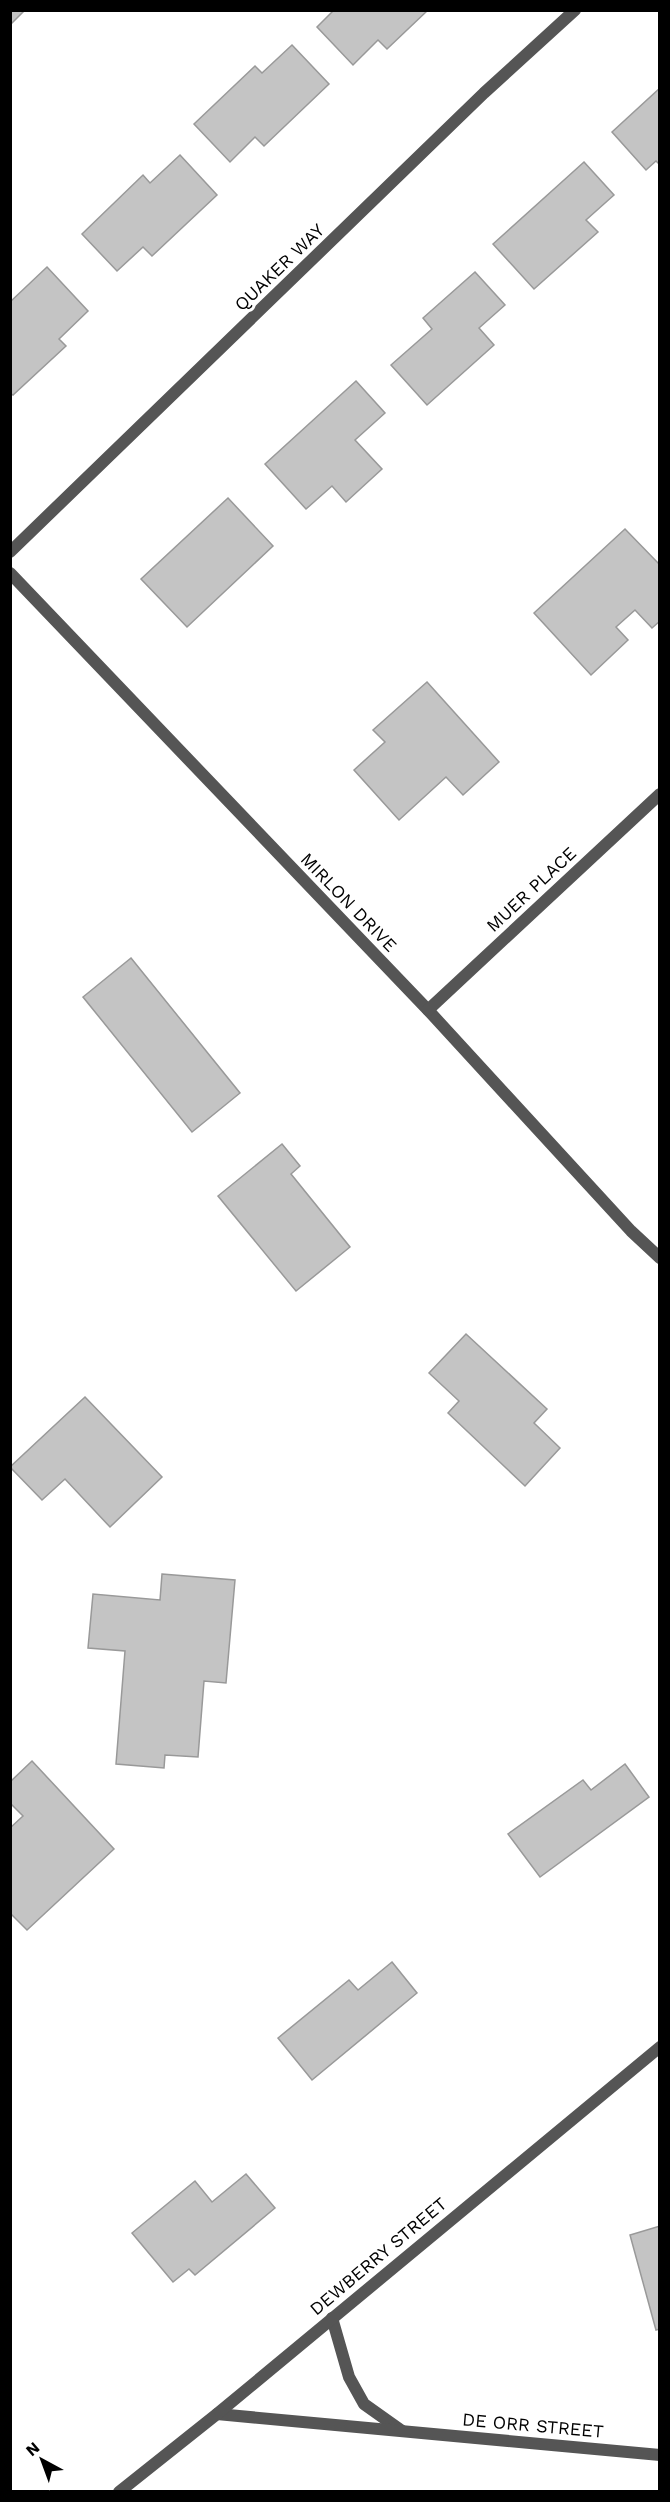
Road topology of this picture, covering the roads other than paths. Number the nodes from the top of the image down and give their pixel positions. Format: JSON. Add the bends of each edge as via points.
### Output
{"nodes":[{"id":1,"x":575,"y":10,"type":"edge"},
{"id":2,"x":10,"y":552,"type":"edge"},
{"id":3,"x":10,"y":573,"type":"edge"},
{"id":4,"x":660,"y":794,"type":"edge"},
{"id":5,"x":428,"y":1010,"type":"junction"},
{"id":6,"x":660,"y":1258,"type":"edge"},
{"id":7,"x":660,"y":2047,"type":"edge"},
{"id":8,"x":332,"y":2318,"type":"junction"},
{"id":9,"x":217,"y":2414,"type":"junction"},
{"id":10,"x":404,"y":2431,"type":"junction"},
{"id":11,"x":660,"y":2455,"type":"edge"},
{"id":12,"x":118,"y":2492,"type":"edge"}],
"edges":[{"from":1,"to":2,"type":"street","name":"QUAKER WAY","via":[[484,93]]},
{"from":3,"to":5,"type":"street","name":"MIRLON DRIVE"},
{"from":4,"to":5,"type":"street","name":"MUER PLACE"},
{"from":5,"to":6,"type":"street","name":"MIRLON DRIVE"},
{"from":7,"to":8,"type":"street","name":"DEWBERRY STREET"},
{"from":8,"to":9,"type":"street","name":"DEWBERRY STREET"},
{"from":8,"to":10,"type":"street","name":"DE ORR STREET","via":[[349,2377],[364,2404]]},
{"from":9,"to":10,"type":"street","name":"DE ORR STREET"},
{"from":9,"to":12,"type":"street","name":"DEWBERRY STREET"},
{"from":10,"to":11,"type":"street","name":"DE ORR STREET"}]}
